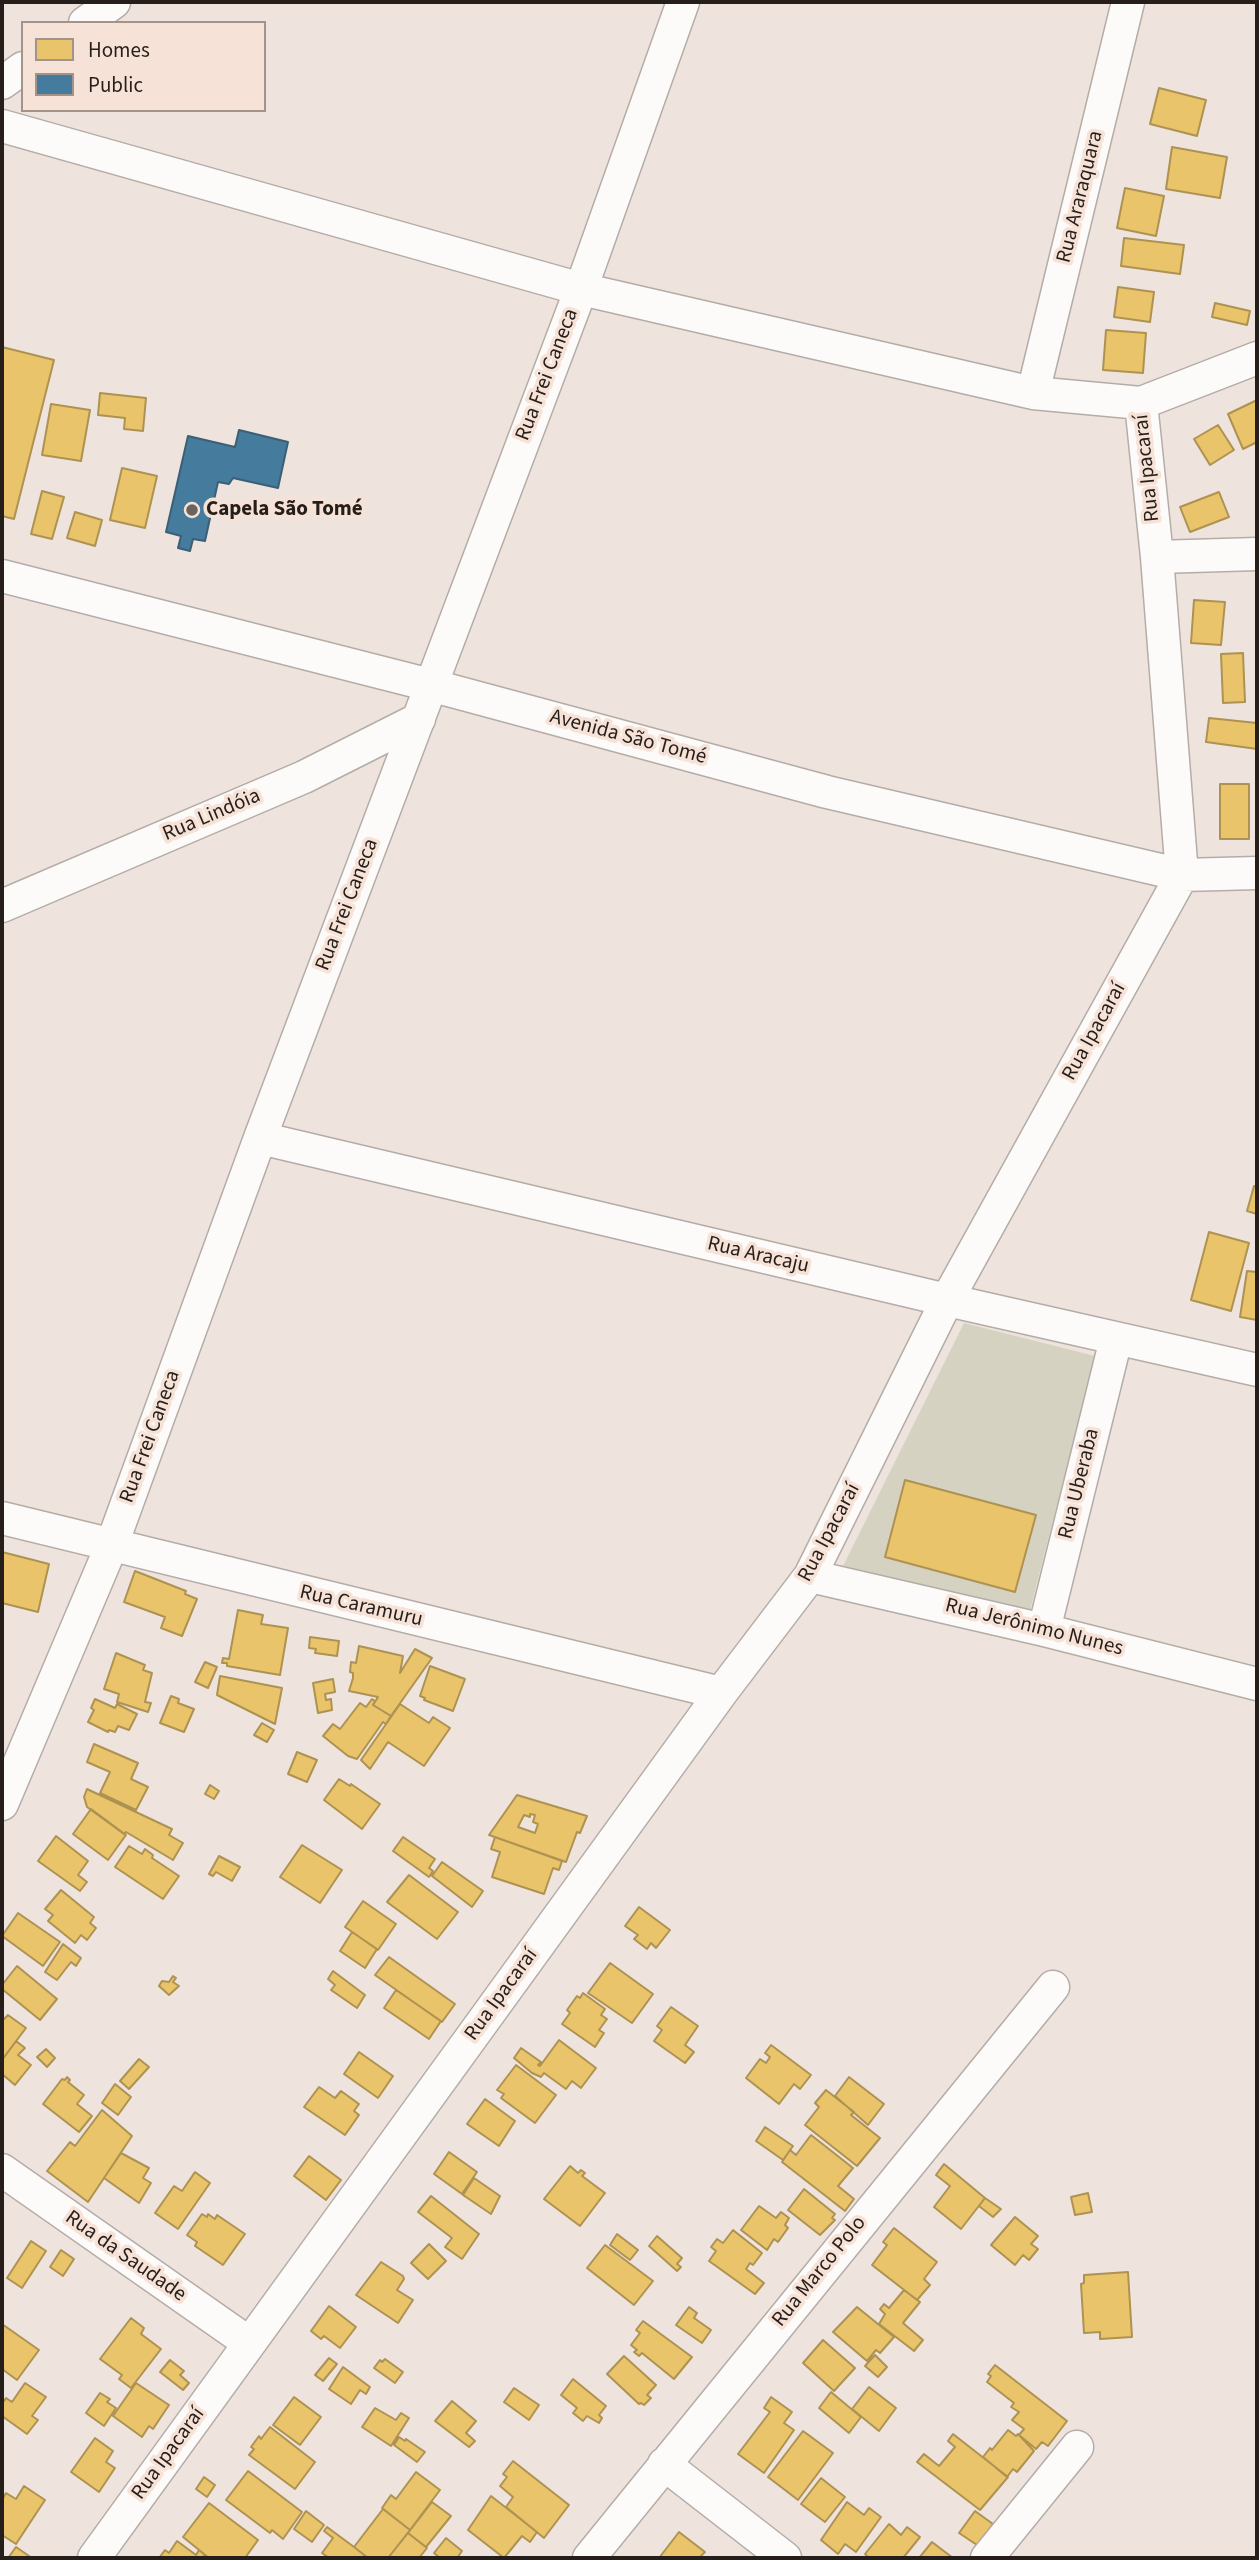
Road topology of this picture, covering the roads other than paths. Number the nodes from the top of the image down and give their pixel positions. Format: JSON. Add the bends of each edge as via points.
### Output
{"nodes":[{"id":1,"x":114,"y":2,"type":"edge"},
{"id":2,"x":683,"y":2,"type":"edge"},
{"id":3,"x":1128,"y":2,"type":"edge"},
{"id":4,"x":88,"y":21,"type":"edge"},
{"id":5,"x":21,"y":69,"type":"edge"},
{"id":6,"x":2,"y":83,"type":"edge"},
{"id":7,"x":2,"y":126,"type":"edge"},
{"id":8,"x":580,"y":289,"type":"junction"},
{"id":9,"x":1257,"y":358,"type":"edge"},
{"id":10,"x":1033,"y":393,"type":"junction"},
{"id":11,"x":1140,"y":403,"type":"junction"},
{"id":12,"x":1257,"y":554,"type":"edge"},
{"id":13,"x":1157,"y":557,"type":"junction"},
{"id":14,"x":3,"y":581,"type":"edge"},
{"id":15,"x":430,"y":685,"type":"junction"},
{"id":16,"x":419,"y":719,"type":"junction"},
{"id":17,"x":1257,"y":873,"type":"edge"},
{"id":18,"x":1182,"y":875,"type":"junction"},
{"id":19,"x":2,"y":906,"type":"edge"},
{"id":20,"x":260,"y":1138,"type":"junction"},
{"id":21,"x":947,"y":1300,"type":"junction"},
{"id":22,"x":1116,"y":1339,"type":"junction"},
{"id":23,"x":1257,"y":1370,"type":"edge"},
{"id":24,"x":2,"y":1518,"type":"edge"},
{"id":25,"x":111,"y":1546,"type":"junction"},
{"id":26,"x":810,"y":1576,"type":"junction"},
{"id":27,"x":1044,"y":1630,"type":"junction"},
{"id":28,"x":1257,"y":1684,"type":"edge"},
{"id":29,"x":721,"y":1693,"type":"junction"},
{"id":30,"x":2,"y":1804,"type":"edge"},
{"id":31,"x":1053,"y":1987,"type":"dead end"},
{"id":32,"x":2,"y":2170,"type":"edge"},
{"id":33,"x":249,"y":2343,"type":"junction"},
{"id":34,"x":1077,"y":2447,"type":"dead end"},
{"id":35,"x":664,"y":2464,"type":"junction"},
{"id":36,"x":94,"y":2558,"type":"edge"},
{"id":37,"x":589,"y":2558,"type":"edge"},
{"id":38,"x":785,"y":2558,"type":"edge"},
{"id":39,"x":987,"y":2558,"type":"edge"}],
"edges":[{"from":1,"to":4,"type":"street"},
{"from":2,"to":8,"type":"street","name":"Rua Frei Caneca"},
{"from":3,"to":10,"type":"street","name":"Rua Araraquara"},
{"from":5,"to":6,"type":"street"},
{"from":7,"to":8,"type":"street"},
{"from":8,"to":10,"type":"street"},
{"from":8,"to":15,"type":"street","name":"Rua Frei Caneca"},
{"from":9,"to":11,"type":"street"},
{"from":10,"to":11,"type":"street"},
{"from":11,"to":13,"type":"street","name":"Rua Ipacaraí"},
{"from":12,"to":13,"type":"street"},
{"from":13,"to":18,"type":"street","name":"Rua Ipacaraí"},
{"from":14,"to":15,"type":"street","name":"Avenida São Tomé"},
{"from":15,"to":16,"type":"street","name":"Rua Frei Caneca"},
{"from":15,"to":18,"type":"street","name":"Avenida São Tomé","via":[[827,792]]},
{"from":16,"to":19,"type":"street","name":"Rua Lindóia","via":[[304,777]]},
{"from":16,"to":20,"type":"street","name":"Rua Frei Caneca"},
{"from":17,"to":18,"type":"street","name":"Avenida São Tomé"},
{"from":18,"to":21,"type":"street","name":"Rua Ipacaraí"},
{"from":20,"to":21,"type":"street","name":"Rua Aracaju"},
{"from":20,"to":25,"type":"street","name":"Rua Frei Caneca"},
{"from":21,"to":22,"type":"street","name":"Rua Aracaju"},
{"from":21,"to":26,"type":"street","name":"Rua Ipacaraí"},
{"from":22,"to":23,"type":"street","name":"Rua Aracaju"},
{"from":22,"to":27,"type":"street","name":"Rua Uberaba"},
{"from":24,"to":25,"type":"street","name":"Rua Caramuru"},
{"from":25,"to":29,"type":"street","name":"Rua Caramuru"},
{"from":25,"to":30,"type":"street","name":"Rua Frei Caneca"},
{"from":26,"to":27,"type":"street","name":"Rua Jerônimo Nunes"},
{"from":26,"to":29,"type":"street","name":"Rua Ipacaraí"},
{"from":27,"to":28,"type":"street","name":"Rua Jerônimo Nunes"},
{"from":29,"to":33,"type":"street","name":"Rua Ipacaraí"},
{"from":31,"to":35,"type":"street","name":"Rua Marco Polo"},
{"from":32,"to":33,"type":"street","name":"Rua da Saudade"},
{"from":33,"to":36,"type":"street","name":"Rua Ipacaraí"},
{"from":34,"to":39,"type":"street"},
{"from":35,"to":37,"type":"street","name":"Rua Marco Polo"},
{"from":35,"to":38,"type":"street"}]}
